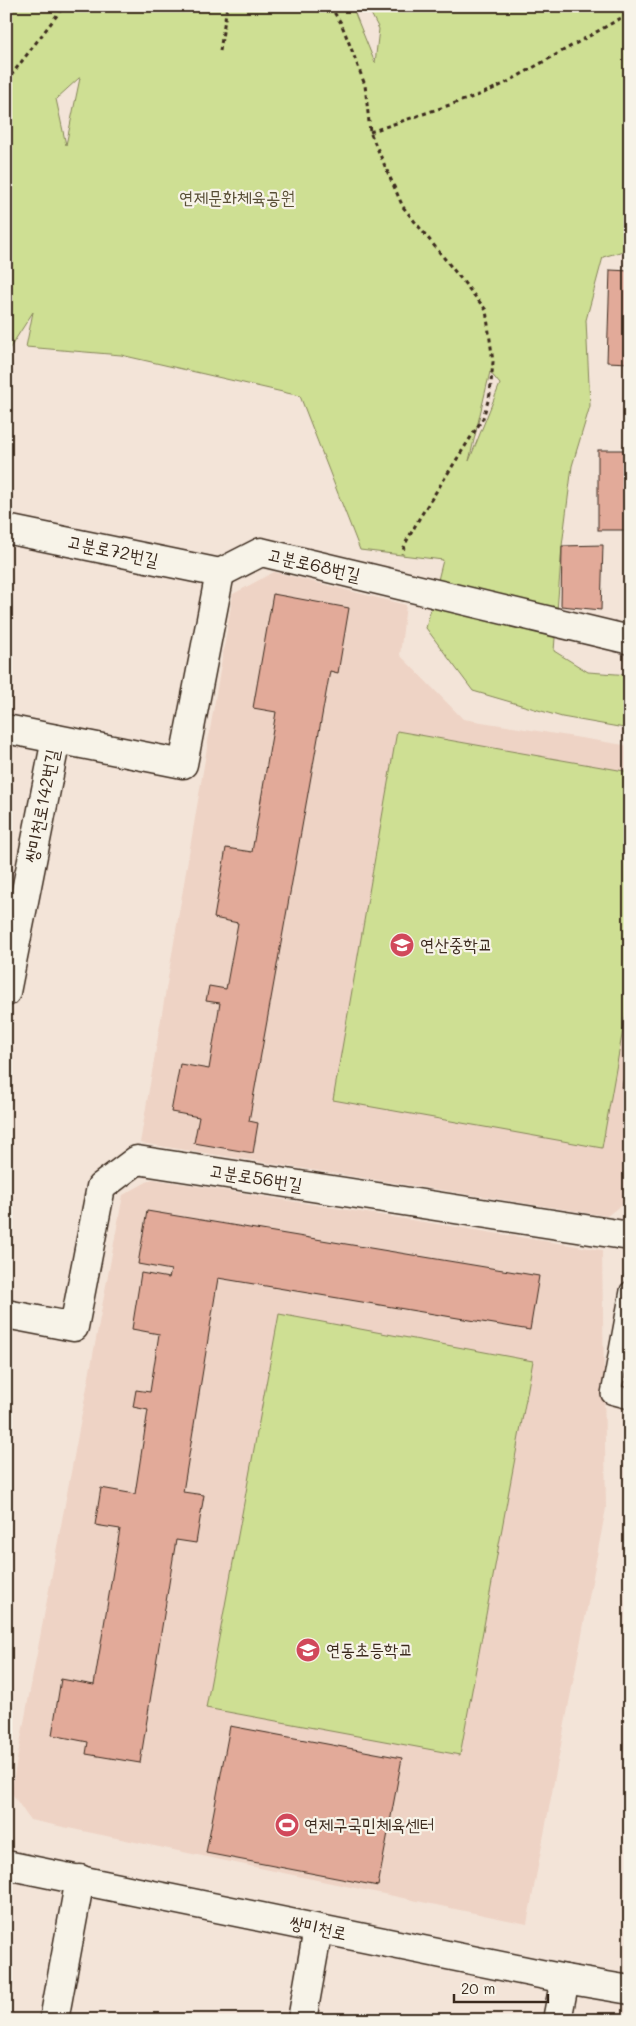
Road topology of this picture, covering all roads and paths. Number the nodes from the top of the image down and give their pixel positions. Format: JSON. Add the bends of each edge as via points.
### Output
{"nodes":[{"id":1,"x":64,"y":6,"type":"edge"},
{"id":2,"x":227,"y":6,"type":"edge"},
{"id":3,"x":330,"y":6,"type":"edge"},
{"id":4,"x":630,"y":13,"type":"edge"},
{"id":5,"x":220,"y":51,"type":"dead end"},
{"id":6,"x":6,"y":82,"type":"edge"},
{"id":7,"x":370,"y":132,"type":"junction"},
{"id":8,"x":6,"y":529,"type":"edge"},
{"id":9,"x":220,"y":573,"type":"junction"},
{"id":10,"x":392,"y":583,"type":"junction"},
{"id":11,"x":630,"y":640,"type":"edge"},
{"id":12,"x":6,"y":729,"type":"edge"},
{"id":13,"x":56,"y":739,"type":"junction"},
{"id":14,"x":6,"y":992,"type":"edge"},
{"id":15,"x":630,"y":1236,"type":"edge"},
{"id":16,"x":630,"y":1291,"type":"edge"},
{"id":17,"x":6,"y":1314,"type":"edge"},
{"id":18,"x":630,"y":1398,"type":"edge"},
{"id":19,"x":6,"y":1865,"type":"edge"},
{"id":20,"x":80,"y":1879,"type":"junction"},
{"id":21,"x":318,"y":1928,"type":"junction"},
{"id":22,"x":565,"y":1979,"type":"junction"},
{"id":23,"x":630,"y":1990,"type":"edge"},
{"id":24,"x":54,"y":2020,"type":"edge"},
{"id":25,"x":302,"y":2020,"type":"edge"},
{"id":26,"x":556,"y":2020,"type":"edge"}],
"edges":[{"from":1,"to":6,"type":"path"},
{"from":2,"to":5,"type":"path"},
{"from":3,"to":7,"type":"path","via":[[365,85]]},
{"from":4,"to":7,"type":"path","via":[[504,84]]},
{"from":7,"to":10,"type":"path","via":[[404,207],[486,310],[493,362],[490,394],[483,418],[405,544]]},
{"from":8,"to":9,"type":"street","name":"고분로72번길"},
{"from":9,"to":10,"type":"street","name":"고분로68번길","via":[[261,552]]},
{"from":9,"to":13,"type":"street","via":[[184,764]]},
{"from":10,"to":11,"type":"street","name":"고분로68번길"},
{"from":12,"to":13,"type":"street"},
{"from":13,"to":14,"type":"street","name":"쌍미천로142번길"},
{"from":15,"to":17,"type":"street","name":"고분로56번길","via":[[137,1160],[101,1187],[74,1327]]},
{"from":16,"to":18,"type":"lane","via":[[611,1394]]},
{"from":19,"to":20,"type":"street","name":"쌍미천로"},
{"from":20,"to":21,"type":"street","name":"쌍미천로"},
{"from":20,"to":24,"type":"street"},
{"from":21,"to":22,"type":"street","name":"쌍미천로"},
{"from":21,"to":25,"type":"street"},
{"from":22,"to":23,"type":"street","name":"쌍미천로"},
{"from":22,"to":26,"type":"street"}]}
